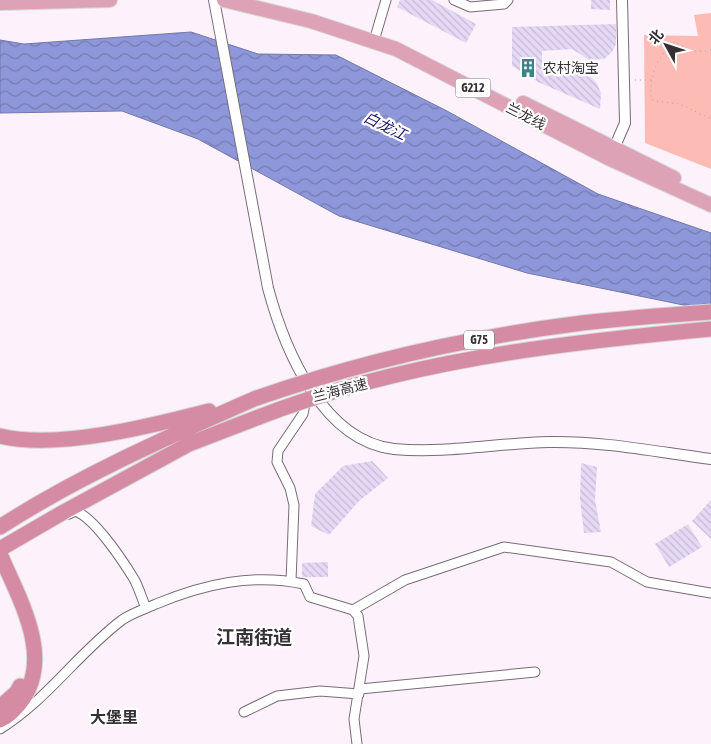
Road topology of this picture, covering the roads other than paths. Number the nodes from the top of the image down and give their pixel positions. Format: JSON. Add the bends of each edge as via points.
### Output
{"nodes":[{"id":1,"x":110,"y":0,"type":"edge"},
{"id":2,"x":214,"y":0,"type":"edge"},
{"id":3,"x":224,"y":0,"type":"edge"},
{"id":4,"x":264,"y":0,"type":"edge"},
{"id":5,"x":386,"y":0,"type":"edge"},
{"id":6,"x":454,"y":0,"type":"edge"},
{"id":7,"x":508,"y":0,"type":"edge"},
{"id":8,"x":622,"y":0,"type":"edge"},
{"id":9,"x":0,"y":2,"type":"edge"},
{"id":10,"x":375,"y":37,"type":"junction"},
{"id":11,"x":612,"y":154,"type":"junction"},
{"id":12,"x":711,"y":195,"type":"edge"},
{"id":13,"x":711,"y":205,"type":"edge"},
{"id":14,"x":711,"y":312,"type":"edge"},
{"id":15,"x":711,"y":329,"type":"edge"},
{"id":16,"x":311,"y":390,"type":"junction"},
{"id":17,"x":254,"y":399,"type":"junction"},
{"id":18,"x":0,"y":436,"type":"edge"},
{"id":19,"x":711,"y":459,"type":"edge"},
{"id":20,"x":46,"y":525,"type":"dead end"},
{"id":21,"x":0,"y":527,"type":"edge"},
{"id":22,"x":0,"y":549,"type":"edge"},
{"id":23,"x":0,"y":554,"type":"edge"},
{"id":24,"x":0,"y":574,"type":"edge"},
{"id":25,"x":291,"y":581,"type":"junction"},
{"id":26,"x":711,"y":592,"type":"edge"},
{"id":27,"x":146,"y":608,"type":"junction"},
{"id":28,"x":353,"y":610,"type":"junction"},
{"id":29,"x":536,"y":672,"type":"dead end"},
{"id":30,"x":360,"y":691,"type":"junction"},
{"id":31,"x":0,"y":707,"type":"edge"},
{"id":32,"x":244,"y":712,"type":"dead end"},
{"id":33,"x":0,"y":720,"type":"edge"},
{"id":34,"x":0,"y":729,"type":"edge"},
{"id":35,"x":357,"y":744,"type":"edge"}],
"edges":[{"from":1,"to":9,"type":"highway"},
{"from":2,"to":16,"type":"street","via":[[276,318]]},
{"from":3,"to":10,"type":"highway","name":"兰龙线","number":"G212"},
{"from":4,"to":10,"type":"highway","name":"兰龙线","number":"G212","via":[[315,12]]},
{"from":5,"to":10,"type":"street"},
{"from":6,"to":7,"type":"street","via":[[470,7],[504,4]]},
{"from":8,"to":11,"type":"street","via":[[625,123]]},
{"from":10,"to":11,"type":"highway","name":"兰龙线","number":"G212"},
{"from":11,"to":12,"type":"highway","name":"兰龙线","number":"G212"},
{"from":11,"to":13,"type":"highway","name":"兰龙线","number":"G212"},
{"from":14,"to":17,"type":"highway","name":"兰海高速","number":"G75","bridge":true,"via":[[582,323],[436,348],[300,383]]},
{"from":15,"to":22,"type":"highway","name":"兰海高速","number":"G75","bridge":true,"via":[[584,340],[440,364],[305,399],[189,444]]},
{"from":16,"to":19,"type":"street","via":[[350,431],[392,449],[549,442],[600,444]]},
{"from":16,"to":25,"type":"street","via":[[303,414],[278,451],[277,462],[290,488],[294,505]]},
{"from":17,"to":18,"type":"highway","via":[[142,428],[64,438],[17,440]]},
{"from":17,"to":21,"type":"highway","name":"兰海高速","number":"G75","via":[[174,434],[56,494]]},
{"from":20,"to":27,"type":"street","via":[[75,511],[83,514],[135,580]]},
{"from":23,"to":33,"type":"highway","via":[[32,634],[35,669],[26,695],[9,717]]},
{"from":24,"to":31,"type":"highway","via":[[15,607],[27,647],[26,672],[18,692]]},
{"from":25,"to":27,"type":"street","via":[[277,578],[234,581],[186,591]]},
{"from":25,"to":28,"type":"street","via":[[304,584],[310,597]]},
{"from":26,"to":28,"type":"street","via":[[647,582],[612,562],[504,548],[405,580]]},
{"from":27,"to":34,"type":"street","via":[[123,619],[22,716]]},
{"from":28,"to":30,"type":"street","via":[[358,616],[364,656]]},
{"from":29,"to":30,"type":"street"},
{"from":30,"to":32,"type":"street","via":[[277,696]]},
{"from":30,"to":35,"type":"street","via":[[354,719]]}]}
